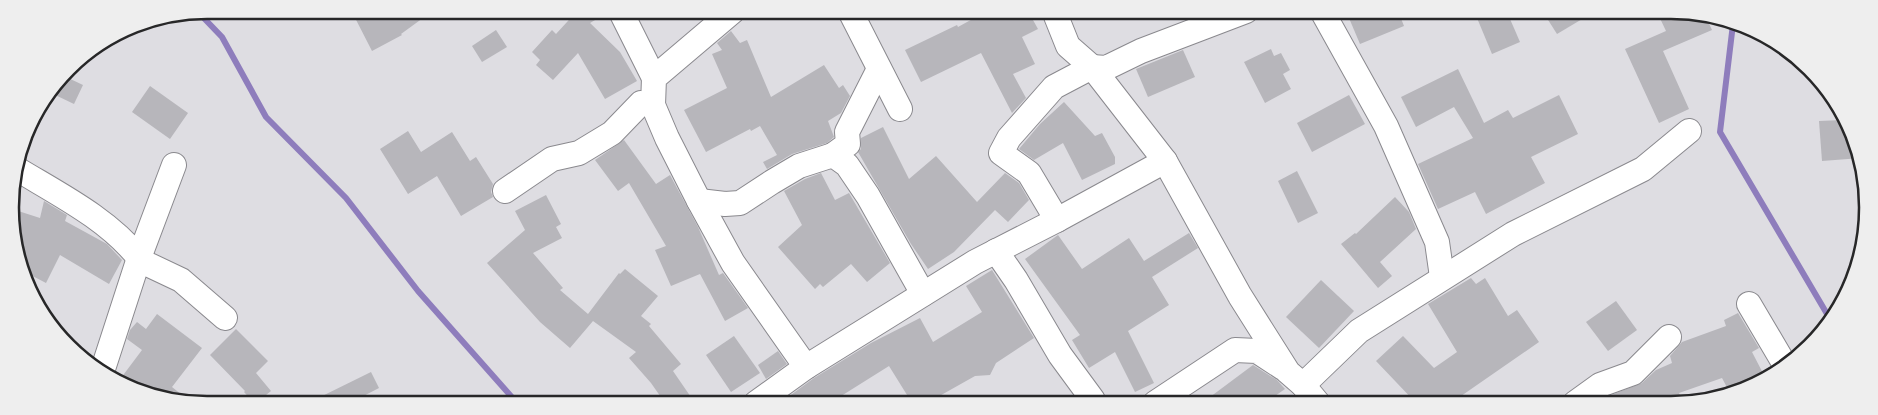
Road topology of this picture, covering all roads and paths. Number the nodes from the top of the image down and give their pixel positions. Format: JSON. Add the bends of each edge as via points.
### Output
{"nodes":[{"id":1,"x":624,"y":19,"type":"edge"},
{"id":2,"x":722,"y":19,"type":"edge"},
{"id":3,"x":854,"y":19,"type":"edge"},
{"id":4,"x":1057,"y":19,"type":"edge"},
{"id":5,"x":1225,"y":19,"type":"edge"},
{"id":6,"x":1326,"y":19,"type":"edge"},
{"id":7,"x":1092,"y":67,"type":"junction"},
{"id":8,"x":879,"y":70,"type":"junction"},
{"id":9,"x":654,"y":78,"type":"junction"},
{"id":10,"x":653,"y":105,"type":"junction"},
{"id":11,"x":900,"y":109,"type":"dead end"},
{"id":12,"x":1689,"y":131,"type":"dead end"},
{"id":13,"x":833,"y":155,"type":"junction"},
{"id":14,"x":1165,"y":161,"type":"junction"},
{"id":15,"x":174,"y":165,"type":"dead end"},
{"id":16,"x":22,"y":172,"type":"edge"},
{"id":17,"x":505,"y":191,"type":"dead end"},
{"id":18,"x":699,"y":201,"type":"junction"},
{"id":19,"x":1057,"y":220,"type":"junction"},
{"id":20,"x":996,"y":250,"type":"junction"},
{"id":21,"x":139,"y":258,"type":"junction"},
{"id":22,"x":1442,"y":277,"type":"junction"},
{"id":23,"x":923,"y":294,"type":"junction"},
{"id":24,"x":1749,"y":304,"type":"dead end"},
{"id":25,"x":225,"y":318,"type":"dead end"},
{"id":26,"x":1669,"y":337,"type":"dead end"},
{"id":27,"x":1782,"y":359,"type":"edge"},
{"id":28,"x":104,"y":365,"type":"edge"},
{"id":29,"x":806,"y":367,"type":"junction"},
{"id":30,"x":1303,"y":387,"type":"edge"},
{"id":31,"x":766,"y":396,"type":"edge"},
{"id":32,"x":1090,"y":396,"type":"edge"},
{"id":33,"x":1166,"y":396,"type":"edge"},
{"id":34,"x":1585,"y":396,"type":"edge"}],
"edges":[{"from":1,"to":9,"type":"street"},
{"from":2,"to":9,"type":"street"},
{"from":3,"to":8,"type":"street"},
{"from":4,"to":7,"type":"street","via":[[1068,46]]},
{"from":5,"to":7,"type":"street","via":[[1106,68]]},
{"from":6,"to":22,"type":"street","via":[[1386,126],[1437,242]]},
{"from":7,"to":14,"type":"street"},
{"from":7,"to":19,"type":"street","via":[[1054,87],[1009,138],[1001,153],[1029,173]]},
{"from":8,"to":11,"type":"street"},
{"from":8,"to":13,"type":"street","via":[[846,132],[848,144]]},
{"from":9,"to":10,"type":"street"},
{"from":10,"to":17,"type":"street","via":[[641,103],[612,133],[579,153],[552,159]]},
{"from":10,"to":18,"type":"street"},
{"from":12,"to":22,"type":"street","via":[[1644,169],[1513,234]]},
{"from":13,"to":18,"type":"street","via":[[799,166],[740,203]]},
{"from":13,"to":23,"type":"street","via":[[847,165],[868,196]]},
{"from":14,"to":19,"type":"street"},
{"from":14,"to":30,"type":"street","via":[[1240,296]]},
{"from":15,"to":21,"type":"street"},
{"from":16,"to":21,"type":"street","via":[[100,220]]},
{"from":18,"to":29,"type":"street","via":[[733,263]]},
{"from":19,"to":20,"type":"street"},
{"from":20,"to":23,"type":"street"},
{"from":20,"to":32,"type":"street","via":[[1060,355]]},
{"from":21,"to":25,"type":"street","via":[[181,280]]},
{"from":21,"to":28,"type":"street"},
{"from":22,"to":30,"type":"street","via":[[1359,331]]},
{"from":23,"to":29,"type":"street"},
{"from":24,"to":27,"type":"street"},
{"from":26,"to":34,"type":"street","via":[[1633,372],[1600,385]]},
{"from":29,"to":31,"type":"street"},
{"from":30,"to":33,"type":"street","via":[[1257,351],[1235,350]]}]}
